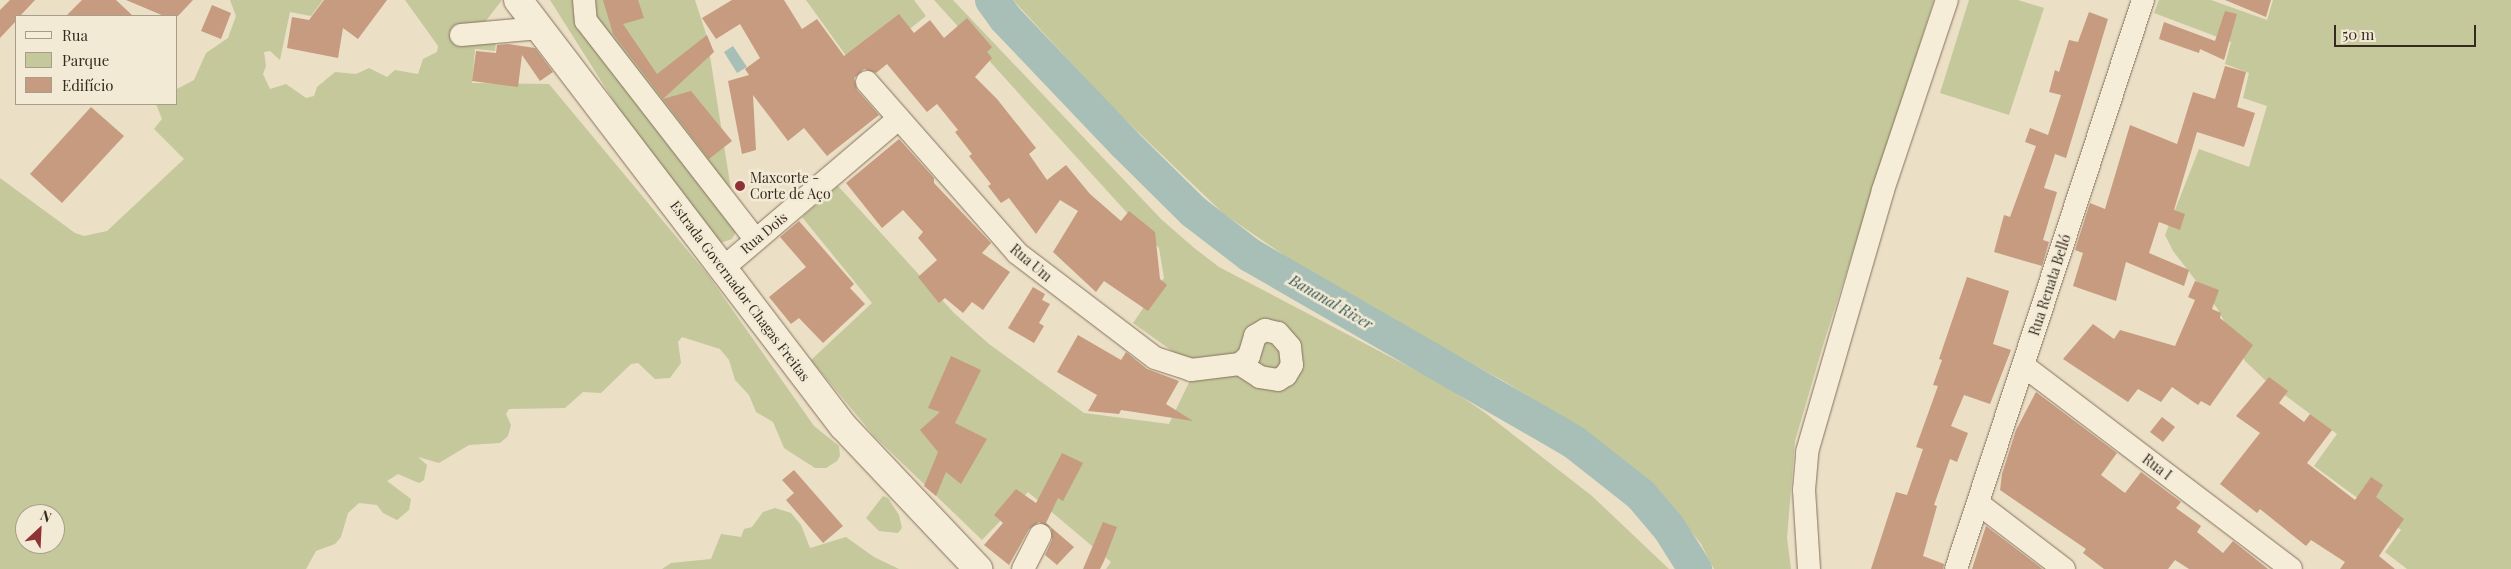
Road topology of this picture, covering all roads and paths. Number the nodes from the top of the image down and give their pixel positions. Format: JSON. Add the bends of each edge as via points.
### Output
{"nodes":[{"id":1,"x":518,"y":0,"type":"edge"},
{"id":2,"x":584,"y":0,"type":"edge"},
{"id":3,"x":1947,"y":0,"type":"edge"},
{"id":4,"x":2143,"y":0,"type":"edge"},
{"id":5,"x":540,"y":28,"type":"junction"},
{"id":6,"x":461,"y":36,"type":"dead end"},
{"id":7,"x":867,"y":82,"type":"dead end"},
{"id":8,"x":897,"y":120,"type":"junction"},
{"id":9,"x":756,"y":240,"type":"junction"},
{"id":10,"x":722,"y":269,"type":"junction"},
{"id":11,"x":1240,"y":364,"type":"dead end"},
{"id":12,"x":2024,"y":366,"type":"junction"},
{"id":13,"x":1979,"y":504,"type":"junction"},
{"id":14,"x":1040,"y":535,"type":"dead end"},
{"id":15,"x":978,"y":569,"type":"edge"},
{"id":16,"x":1023,"y":569,"type":"edge"},
{"id":17,"x":1809,"y":569,"type":"edge"},
{"id":18,"x":1956,"y":569,"type":"edge"},
{"id":19,"x":2064,"y":569,"type":"edge"},
{"id":20,"x":2291,"y":569,"type":"edge"}],
"edges":[{"from":1,"to":5,"type":"main road","name":"Estrada Governador Chagas Freitas"},
{"from":2,"to":9,"type":"street","via":[[586,22]]},
{"from":3,"to":17,"type":"street","via":[[1883,190],[1807,452],[1804,490]]},
{"from":4,"to":12,"type":"street","name":"Rua Renata Belló"},
{"from":5,"to":6,"type":"street"},
{"from":5,"to":10,"type":"main road","name":"Estrada Governador Chagas Freitas"},
{"from":7,"to":8,"type":"street","name":"Rua Um"},
{"from":8,"to":9,"type":"street","name":"Rua Dois"},
{"from":8,"to":11,"type":"street","name":"Rua Um","via":[[1017,253],[1155,358],[1191,370]]},
{"from":9,"to":10,"type":"street","name":"Rua Dois"},
{"from":10,"to":15,"type":"main road","name":"Estrada Governador Chagas Freitas","via":[[842,426]]},
{"from":12,"to":13,"type":"street","name":"Rua Renata Belló"},
{"from":12,"to":20,"type":"street","name":"Rua I"},
{"from":13,"to":18,"type":"street","name":"Rua Renata Belló"},
{"from":13,"to":19,"type":"street"},
{"from":14,"to":16,"type":"street"}]}
